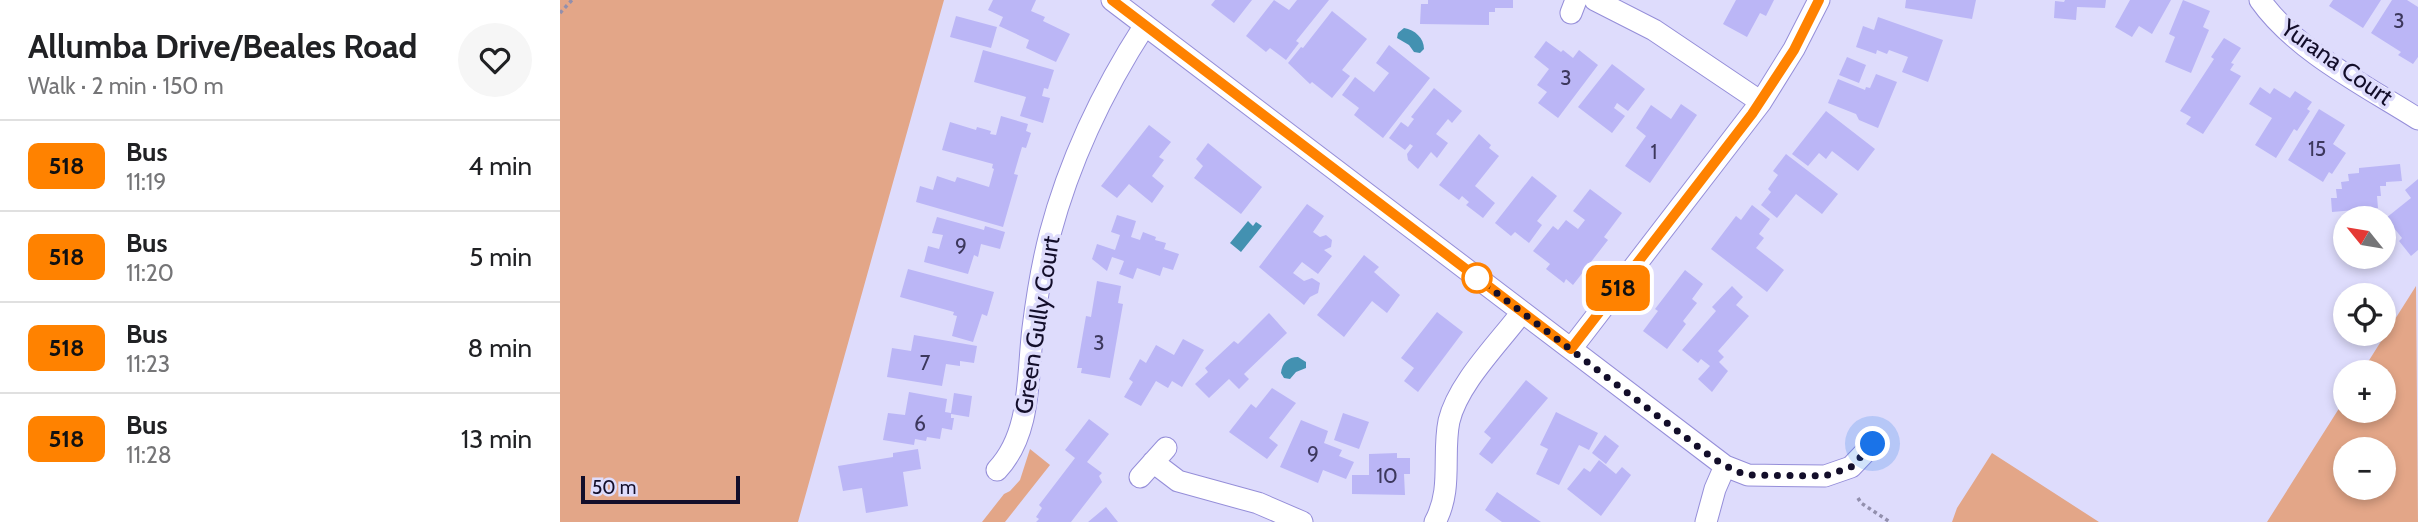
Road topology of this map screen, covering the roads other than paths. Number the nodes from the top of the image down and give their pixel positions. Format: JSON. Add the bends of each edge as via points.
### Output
{"nodes":[{"id":1,"x":1112,"y":0,"type":"edge"},
{"id":2,"x":1595,"y":0,"type":"edge"},
{"id":3,"x":1819,"y":0,"type":"edge"},
{"id":4,"x":2260,"y":0,"type":"edge"},
{"id":5,"x":1145,"y":25,"type":"junction"},
{"id":6,"x":1760,"y":102,"type":"junction"},
{"id":7,"x":2418,"y":119,"type":"edge"},
{"id":8,"x":1522,"y":312,"type":"junction"},
{"id":9,"x":1571,"y":349,"type":"junction"},
{"id":10,"x":1873,"y":444,"type":"dead end"},
{"id":11,"x":1153,"y":462,"type":"dead end"},
{"id":12,"x":1725,"y":466,"type":"junction"},
{"id":13,"x":997,"y":470,"type":"dead end"},
{"id":14,"x":1302,"y":522,"type":"edge"},
{"id":15,"x":1435,"y":522,"type":"edge"},
{"id":16,"x":1706,"y":522,"type":"edge"}],
"edges":[{"from":1,"to":5,"type":"street"},
{"from":2,"to":6,"type":"street","via":[[1645,25]]},
{"from":3,"to":6,"type":"street"},
{"from":4,"to":7,"type":"street","name":"Yurana Court","via":[[2302,44]]},
{"from":5,"to":8,"type":"street"},
{"from":5,"to":13,"type":"street","name":"Green Gully Court","via":[[1104,93],[1065,184],[1037,293],[1023,418],[1012,450]]},
{"from":6,"to":9,"type":"street"},
{"from":8,"to":9,"type":"street"},
{"from":8,"to":15,"type":"street","via":[[1456,402],[1447,433],[1447,485]]},
{"from":9,"to":12,"type":"street"},
{"from":10,"to":12,"type":"street","via":[[1851,467],[1825,476],[1748,475]]},
{"from":11,"to":14,"type":"street","via":[[1178,481],[1258,503]]},
{"from":12,"to":16,"type":"street"}]}
